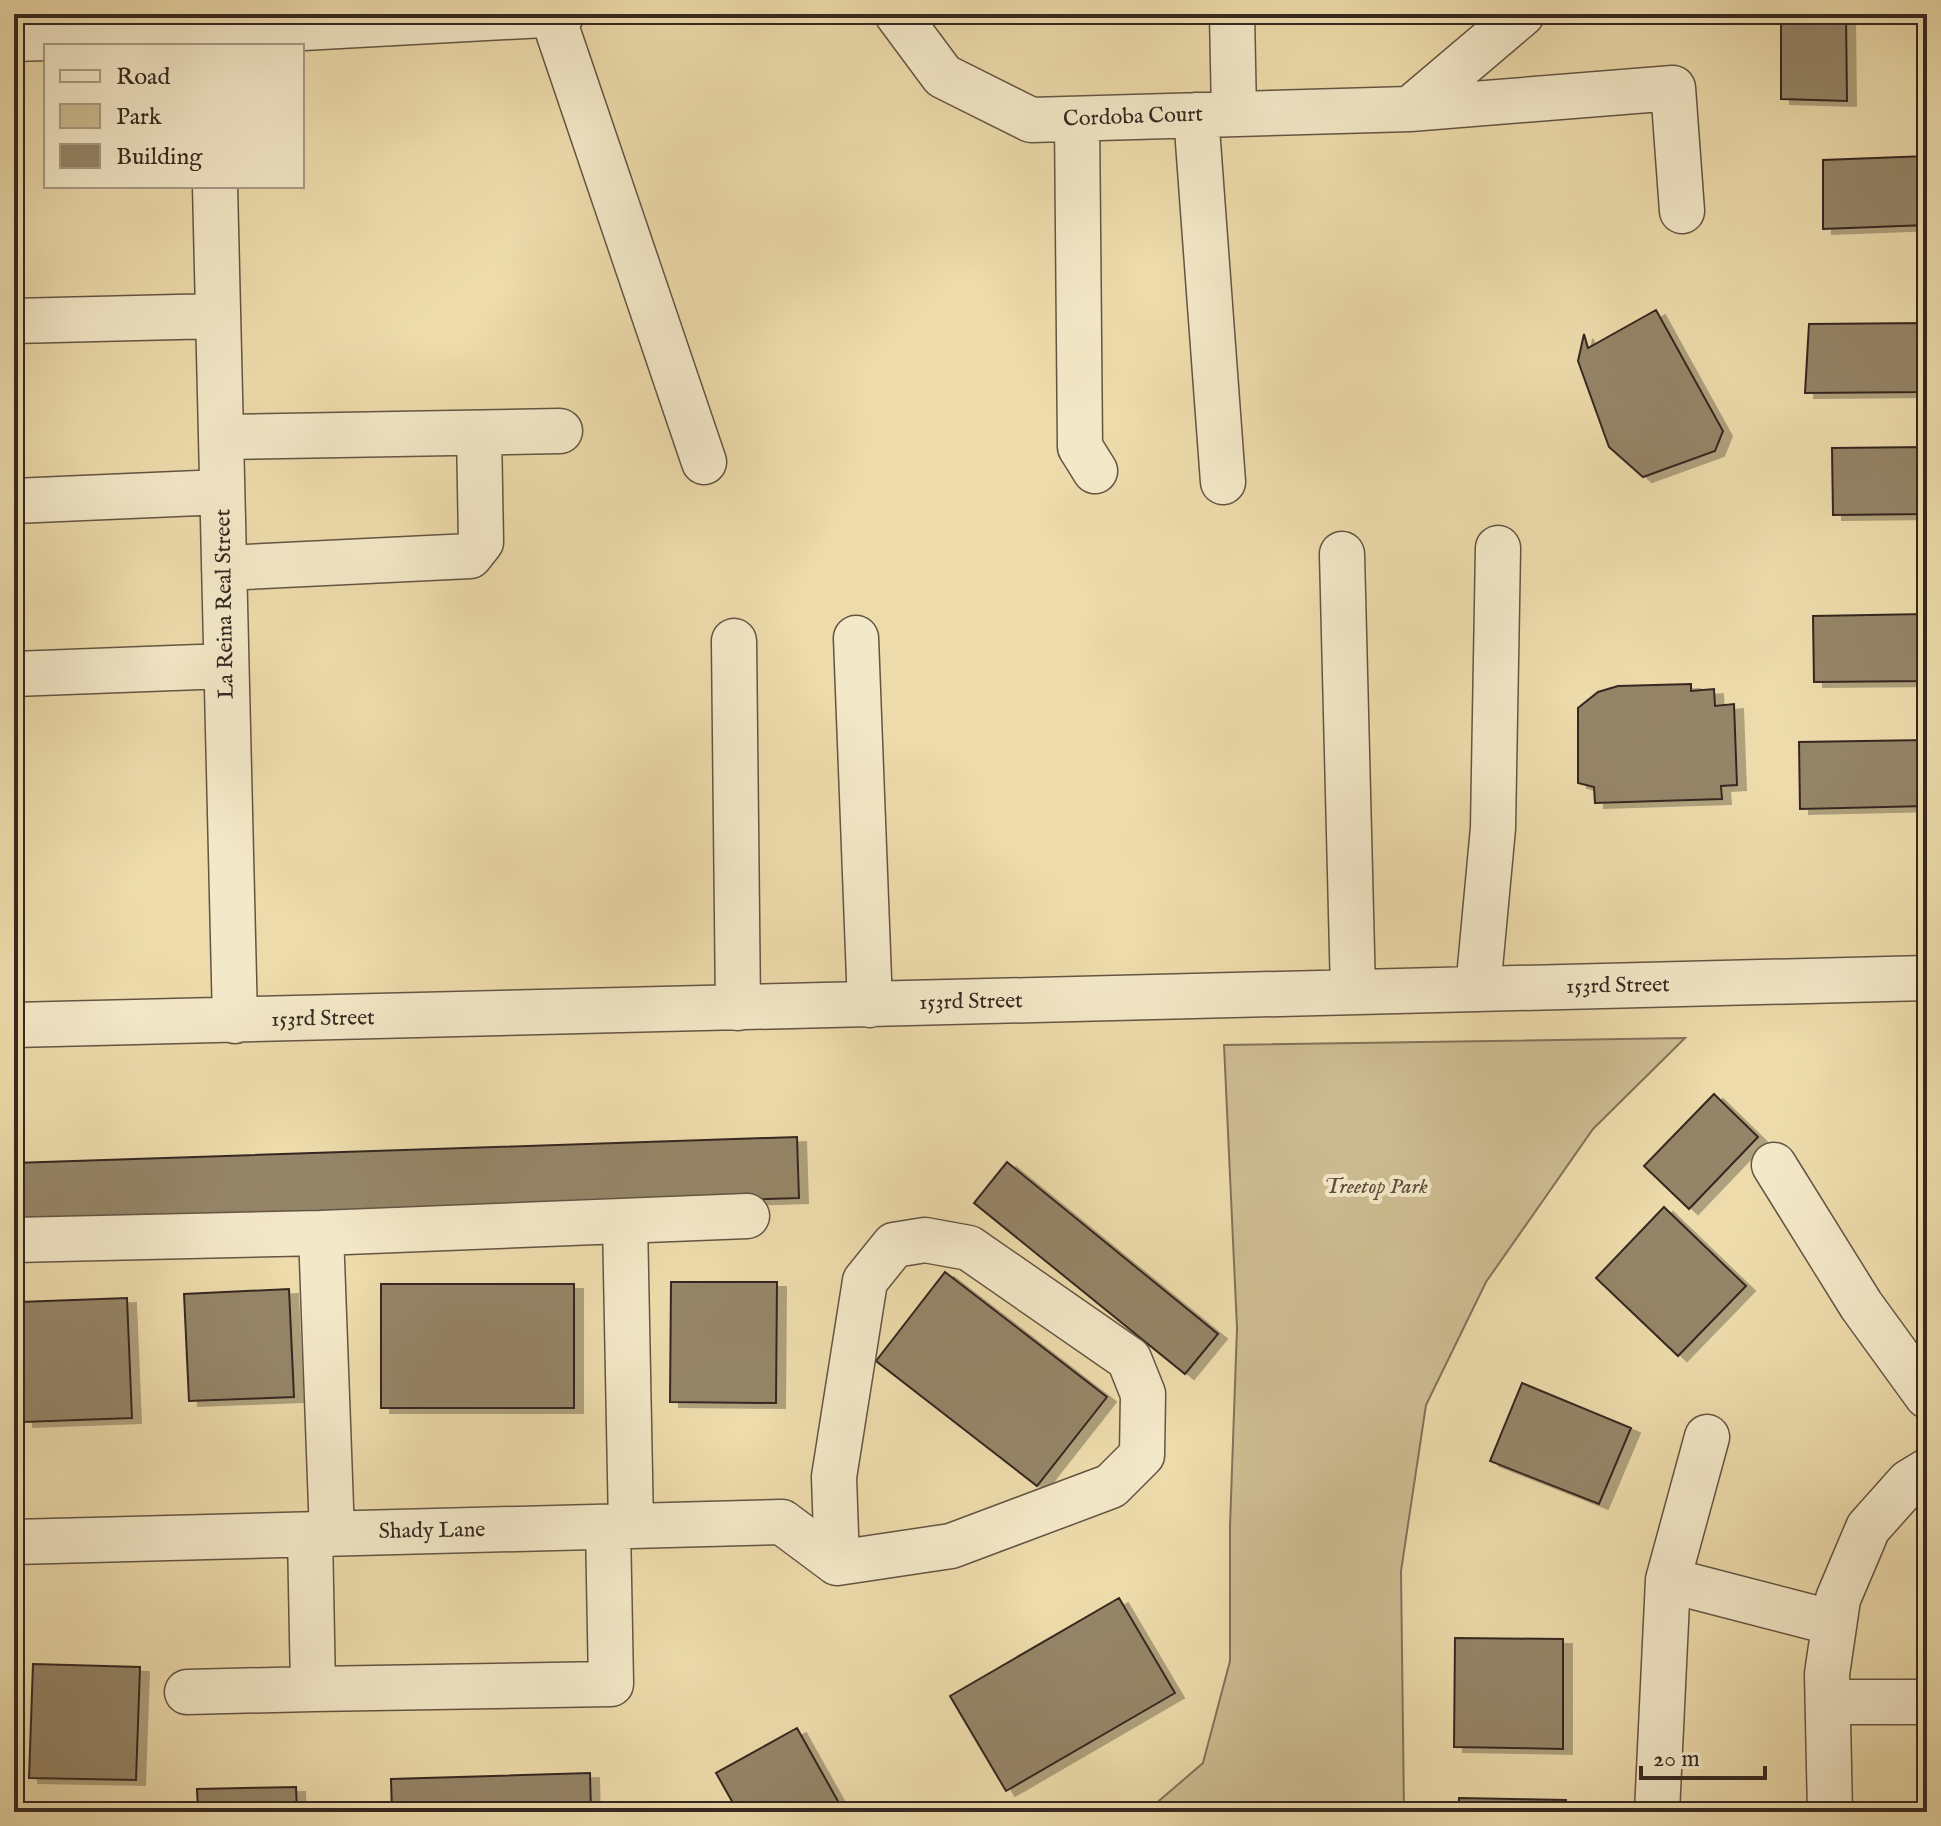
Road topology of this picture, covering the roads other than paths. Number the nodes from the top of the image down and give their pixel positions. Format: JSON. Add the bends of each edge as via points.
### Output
{"nodes":[{"id":1,"x":897,"y":14,"type":"edge"},
{"id":2,"x":1232,"y":14,"type":"edge"},
{"id":3,"x":1522,"y":14,"type":"edge"},
{"id":4,"x":556,"y":15,"type":"edge"},
{"id":5,"x":63,"y":26,"type":"edge"},
{"id":6,"x":14,"y":39,"type":"edge"},
{"id":7,"x":211,"y":40,"type":"edge"},
{"id":8,"x":1410,"y":109,"type":"junction"},
{"id":9,"x":1215,"y":115,"type":"junction"},
{"id":10,"x":1077,"y":119,"type":"junction"},
{"id":11,"x":215,"y":188,"type":"edge"},
{"id":12,"x":1682,"y":211,"type":"dead end"},
{"id":13,"x":218,"y":316,"type":"junction"},
{"id":14,"x":14,"y":321,"type":"edge"},
{"id":15,"x":560,"y":431,"type":"dead end"},
{"id":16,"x":479,"y":433,"type":"junction"},
{"id":17,"x":221,"y":437,"type":"junction"},
{"id":18,"x":704,"y":462,"type":"dead end"},
{"id":19,"x":1095,"y":471,"type":"dead end"},
{"id":20,"x":1223,"y":482,"type":"dead end"},
{"id":21,"x":222,"y":492,"type":"junction"},
{"id":22,"x":14,"y":501,"type":"edge"},
{"id":23,"x":1498,"y":548,"type":"dead end"},
{"id":24,"x":1342,"y":554,"type":"dead end"},
{"id":25,"x":224,"y":568,"type":"junction"},
{"id":26,"x":856,"y":638,"type":"dead end"},
{"id":27,"x":734,"y":641,"type":"dead end"},
{"id":28,"x":226,"y":666,"type":"junction"},
{"id":29,"x":14,"y":674,"type":"edge"},
{"id":30,"x":1927,"y":978,"type":"edge"},
{"id":31,"x":1478,"y":989,"type":"junction"},
{"id":32,"x":1353,"y":992,"type":"junction"},
{"id":33,"x":870,"y":1005,"type":"junction"},
{"id":34,"x":738,"y":1008,"type":"junction"},
{"id":35,"x":235,"y":1021,"type":"junction"},
{"id":36,"x":14,"y":1025,"type":"edge"},
{"id":37,"x":1774,"y":1165,"type":"dead end"},
{"id":38,"x":747,"y":1216,"type":"dead end"},
{"id":39,"x":625,"y":1221,"type":"junction"},
{"id":40,"x":321,"y":1233,"type":"junction"},
{"id":41,"x":14,"y":1240,"type":"edge"},
{"id":42,"x":1927,"y":1396,"type":"edge"},
{"id":43,"x":1707,"y":1437,"type":"dead end"},
{"id":44,"x":1927,"y":1471,"type":"edge"},
{"id":45,"x":620,"y":1526,"type":"junction"},
{"id":46,"x":321,"y":1534,"type":"junction"},
{"id":47,"x":14,"y":1542,"type":"edge"},
{"id":48,"x":837,"y":1563,"type":"junction"},
{"id":49,"x":1668,"y":1580,"type":"junction"},
{"id":50,"x":1834,"y":1623,"type":"junction"},
{"id":51,"x":313,"y":1689,"type":"junction"},
{"id":52,"x":187,"y":1692,"type":"dead end"},
{"id":53,"x":1828,"y":1702,"type":"junction"},
{"id":54,"x":1927,"y":1702,"type":"edge"},
{"id":55,"x":1657,"y":1812,"type":"edge"},
{"id":56,"x":1830,"y":1812,"type":"edge"}],
"edges":[{"from":1,"to":10,"type":"street","name":"Cordoba Court","via":[[943,76],[1031,120]]},
{"from":2,"to":9,"type":"street"},
{"from":3,"to":8,"type":"street"},
{"from":4,"to":7,"type":"street"},
{"from":4,"to":18,"type":"street"},
{"from":5,"to":6,"type":"street"},
{"from":5,"to":7,"type":"street"},
{"from":8,"to":9,"type":"street","name":"Cordoba Court"},
{"from":8,"to":12,"type":"street","name":"Cordoba Court","via":[[1673,88]]},
{"from":9,"to":10,"type":"street","name":"Cordoba Court"},
{"from":9,"to":20,"type":"street"},
{"from":10,"to":19,"type":"street","via":[[1080,447]]},
{"from":11,"to":13,"type":"street","name":"La Reina Real Street"},
{"from":13,"to":14,"type":"street"},
{"from":13,"to":17,"type":"street","name":"La Reina Real Street"},
{"from":15,"to":16,"type":"street"},
{"from":16,"to":17,"type":"street"},
{"from":16,"to":25,"type":"street","via":[[481,542],[470,556]]},
{"from":17,"to":21,"type":"street","name":"La Reina Real Street"},
{"from":21,"to":22,"type":"street"},
{"from":21,"to":25,"type":"street","name":"La Reina Real Street"},
{"from":23,"to":31,"type":"street","via":[[1493,828]]},
{"from":24,"to":32,"type":"street"},
{"from":25,"to":28,"type":"street","name":"La Reina Real Street"},
{"from":26,"to":33,"type":"street"},
{"from":27,"to":34,"type":"street"},
{"from":28,"to":29,"type":"street"},
{"from":28,"to":35,"type":"street","name":"La Reina Real Street"},
{"from":30,"to":31,"type":"street","name":"153rd Street"},
{"from":31,"to":32,"type":"street","name":"153rd Street"},
{"from":32,"to":33,"type":"street","name":"153rd Street"},
{"from":33,"to":34,"type":"street","name":"153rd Street"},
{"from":34,"to":35,"type":"street","name":"153rd Street"},
{"from":35,"to":36,"type":"street","name":"153rd Street"},
{"from":37,"to":42,"type":"street","via":[[1861,1305]]},
{"from":38,"to":39,"type":"street"},
{"from":39,"to":40,"type":"street"},
{"from":39,"to":45,"type":"street"},
{"from":40,"to":41,"type":"street"},
{"from":40,"to":46,"type":"street"},
{"from":43,"to":49,"type":"street"},
{"from":44,"to":50,"type":"street","via":[[1909,1482],[1868,1528],[1838,1599]]},
{"from":45,"to":46,"type":"street","name":"Shady Lane"},
{"from":45,"to":48,"type":"street","name":"Shady Lane","via":[[782,1522]]},
{"from":45,"to":51,"type":"street","via":[[611,1684]]},
{"from":46,"to":47,"type":"street","name":"Shady Lane"},
{"from":46,"to":51,"type":"street"},
{"from":48,"to":48,"type":"street","via":[[834,1477],[865,1281],[894,1245],[925,1240],[969,1248],[1129,1359],[1143,1394],[1142,1455],[1111,1486],[951,1546]]},
{"from":49,"to":50,"type":"street"},
{"from":49,"to":55,"type":"street"},
{"from":50,"to":53,"type":"street"},
{"from":51,"to":52,"type":"street"},
{"from":53,"to":54,"type":"street"},
{"from":53,"to":56,"type":"street"}]}
